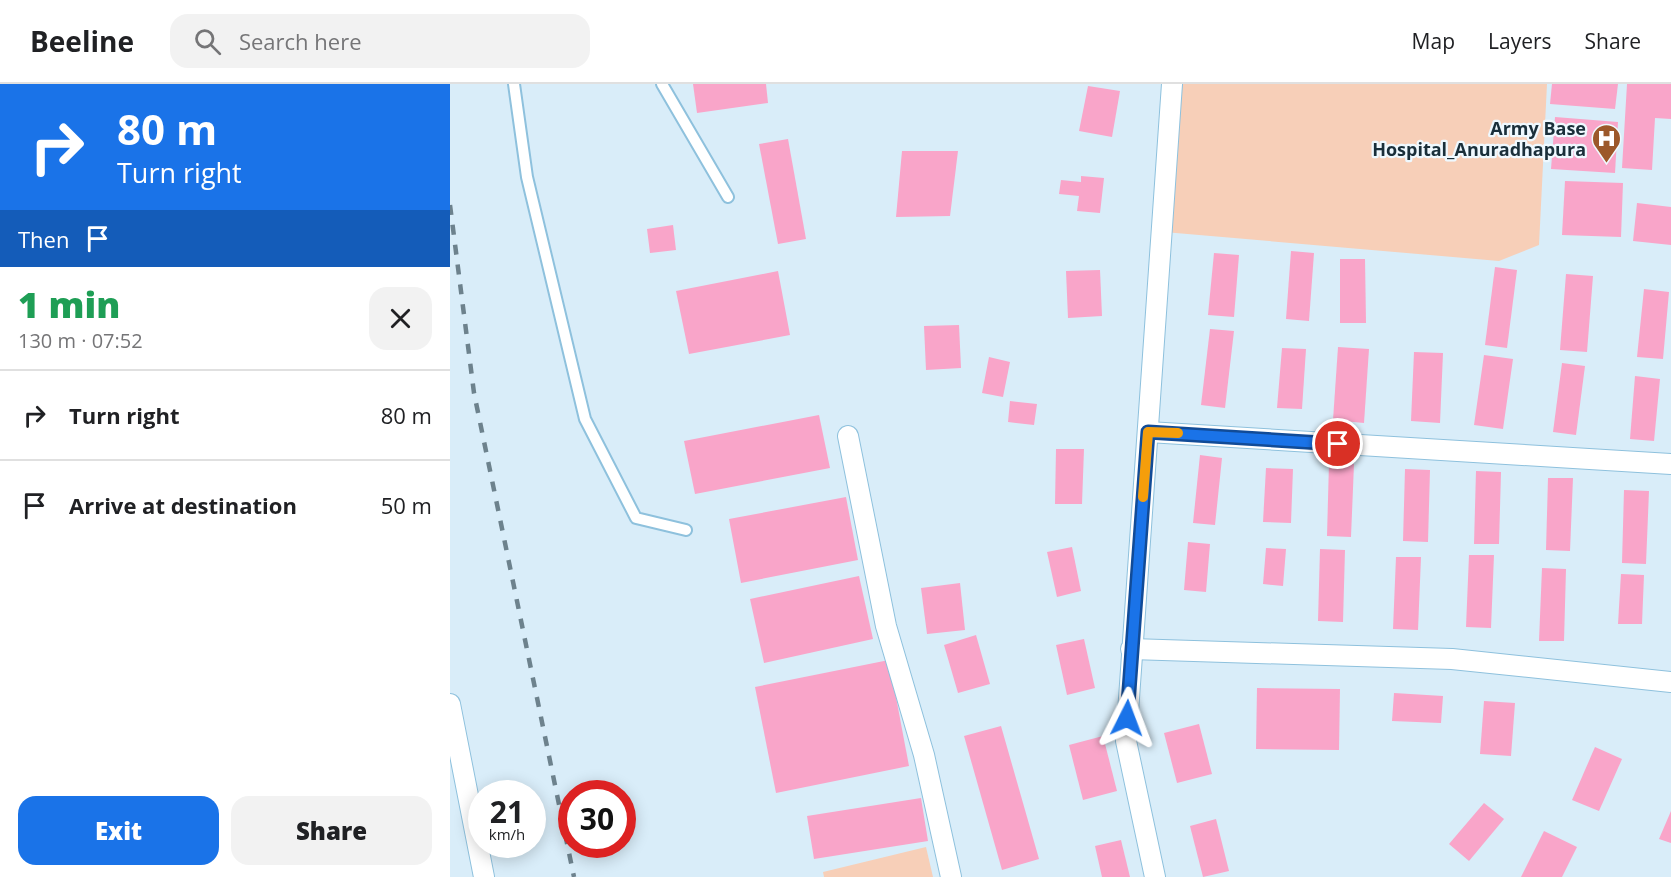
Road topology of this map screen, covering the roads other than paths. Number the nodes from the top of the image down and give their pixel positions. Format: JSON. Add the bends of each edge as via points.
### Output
{"nodes":[{"id":1,"x":514,"y":84,"type":"edge"},
{"id":2,"x":662,"y":84,"type":"edge"},
{"id":3,"x":1172,"y":84,"type":"edge"},
{"id":4,"x":728,"y":197,"type":"dead end"},
{"id":5,"x":1148,"y":432,"type":"junction"},
{"id":6,"x":848,"y":436,"type":"dead end"},
{"id":7,"x":1671,"y":464,"type":"edge"},
{"id":8,"x":686,"y":530,"type":"dead end"},
{"id":9,"x":1131,"y":649,"type":"junction"},
{"id":10,"x":1671,"y":681,"type":"edge"},
{"id":11,"x":450,"y":704,"type":"edge"},
{"id":12,"x":484,"y":877,"type":"edge"},
{"id":13,"x":951,"y":877,"type":"edge"},
{"id":14,"x":1155,"y":877,"type":"edge"}],
"edges":[{"from":1,"to":8,"type":"lane","via":[[526,177],[585,419],[636,518]]},
{"from":2,"to":4,"type":"lane"},
{"from":3,"to":5,"type":"street"},
{"from":5,"to":7,"type":"street"},
{"from":5,"to":9,"type":"street"},
{"from":6,"to":13,"type":"street","via":[[886,626],[924,755]]},
{"from":9,"to":10,"type":"street","via":[[1452,659]]},
{"from":9,"to":14,"type":"street","via":[[1126,741]]},
{"from":11,"to":12,"type":"street"}]}
